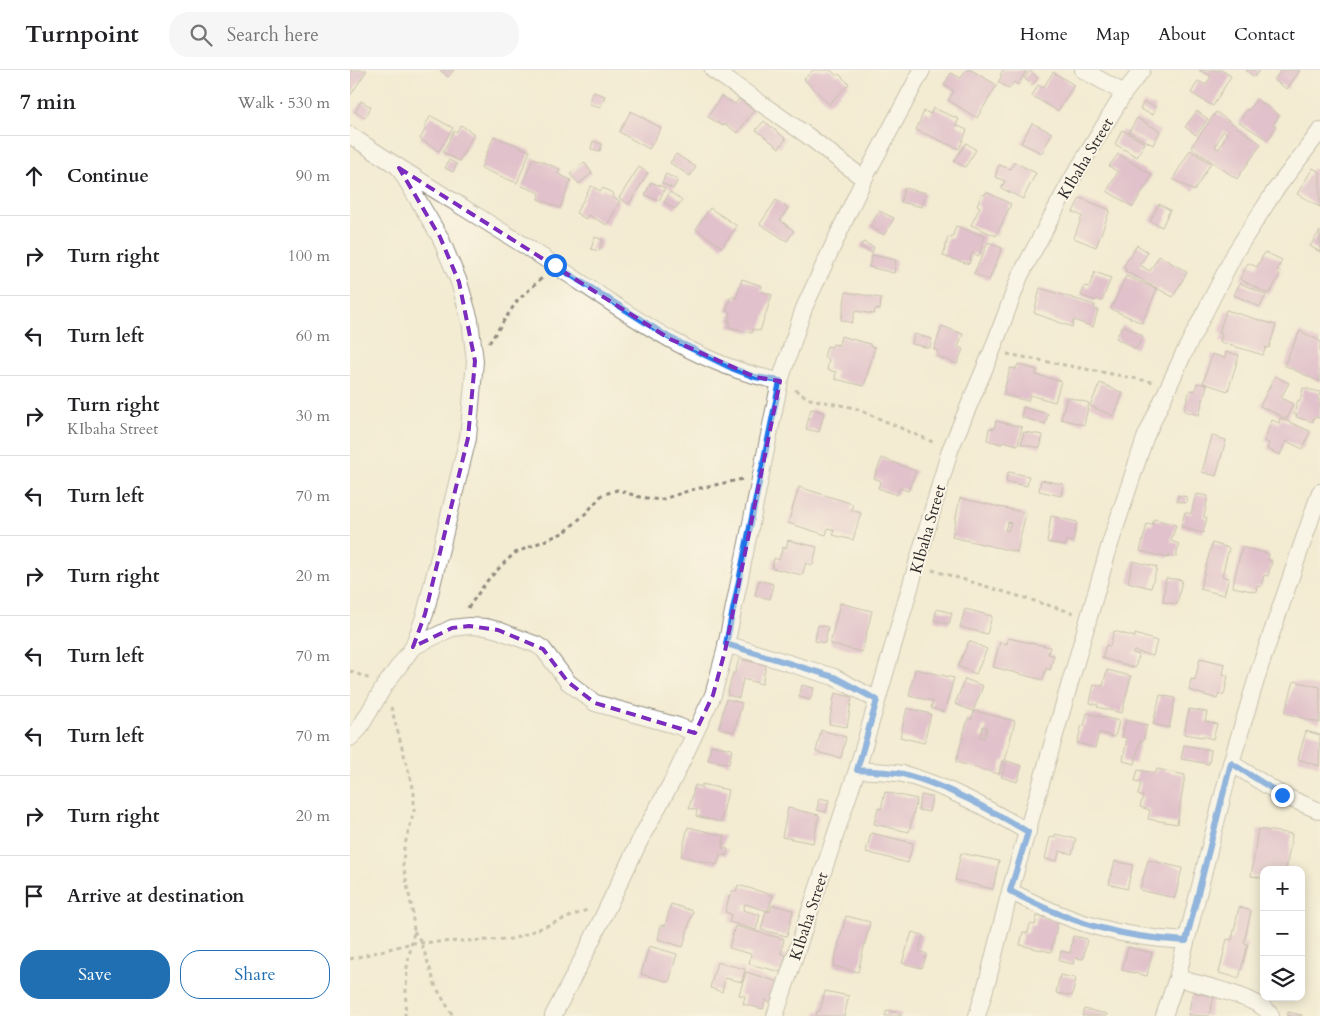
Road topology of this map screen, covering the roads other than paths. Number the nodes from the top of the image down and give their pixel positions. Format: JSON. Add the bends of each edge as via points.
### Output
{"nodes":[{"id":1,"x":713,"y":70,"type":"edge"},
{"id":2,"x":922,"y":70,"type":"edge"},
{"id":3,"x":1084,"y":70,"type":"edge"},
{"id":4,"x":1142,"y":70,"type":"edge"},
{"id":5,"x":1124,"y":93,"type":"junction"},
{"id":6,"x":1320,"y":131,"type":"edge"},
{"id":7,"x":350,"y":135,"type":"edge"},
{"id":8,"x":399,"y":168,"type":"junction"},
{"id":9,"x":864,"y":180,"type":"junction"},
{"id":10,"x":780,"y":381,"type":"junction"},
{"id":11,"x":1320,"y":492,"type":"edge"},
{"id":12,"x":726,"y":644,"type":"junction"},
{"id":13,"x":412,"y":647,"type":"junction"},
{"id":14,"x":877,"y":700,"type":"junction"},
{"id":15,"x":696,"y":733,"type":"junction"},
{"id":16,"x":350,"y":738,"type":"edge"},
{"id":17,"x":1231,"y":763,"type":"junction"},
{"id":18,"x":857,"y":770,"type":"junction"},
{"id":19,"x":1320,"y":811,"type":"edge"},
{"id":20,"x":1028,"y":832,"type":"junction"},
{"id":21,"x":1010,"y":891,"type":"junction"},
{"id":22,"x":1186,"y":941,"type":"junction"},
{"id":23,"x":1177,"y":978,"type":"junction"},
{"id":24,"x":553,"y":1016,"type":"edge"},
{"id":25,"x":776,"y":1016,"type":"edge"},
{"id":26,"x":977,"y":1016,"type":"edge"},
{"id":27,"x":1164,"y":1016,"type":"edge"},
{"id":28,"x":1271,"y":1016,"type":"edge"}],
"edges":[{"from":1,"to":9,"type":"street","via":[[808,136]]},
{"from":2,"to":9,"type":"street"},
{"from":3,"to":5,"type":"street"},
{"from":4,"to":5,"type":"street","name":"KIbaha Street"},
{"from":5,"to":14,"type":"street","name":"KIbaha Street","via":[[1068,184],[1020,276],[950,450]]},
{"from":6,"to":20,"type":"street","via":[[1274,192],[1236,251],[1145,438],[1110,544]]},
{"from":7,"to":8,"type":"street"},
{"from":8,"to":10,"type":"street","via":[[670,338],[734,369]]},
{"from":8,"to":13,"type":"street","via":[[440,237],[456,274],[470,320],[475,361],[468,438],[425,614]]},
{"from":9,"to":10,"type":"street","via":[[804,308]]},
{"from":10,"to":12,"type":"street"},
{"from":11,"to":17,"type":"street"},
{"from":12,"to":14,"type":"street","via":[[834,677]]},
{"from":12,"to":15,"type":"street","via":[[713,695]]},
{"from":13,"to":15,"type":"street","via":[[452,628],[486,626],[530,642],[546,652],[568,682],[594,703]]},
{"from":13,"to":16,"type":"street"},
{"from":14,"to":18,"type":"street","name":"KIbaha Street"},
{"from":15,"to":24,"type":"street"},
{"from":17,"to":19,"type":"street","via":[[1282,795]]},
{"from":17,"to":22,"type":"street"},
{"from":18,"to":20,"type":"street","via":[[901,774],[924,782]]},
{"from":18,"to":25,"type":"street","name":"KIbaha Street"},
{"from":20,"to":21,"type":"street"},
{"from":21,"to":22,"type":"street","via":[[1050,911],[1104,929],[1131,936]]},
{"from":21,"to":26,"type":"street"},
{"from":22,"to":23,"type":"street"},
{"from":23,"to":27,"type":"street"},
{"from":23,"to":28,"type":"street","via":[[1247,999],[1266,1009]]}]}
